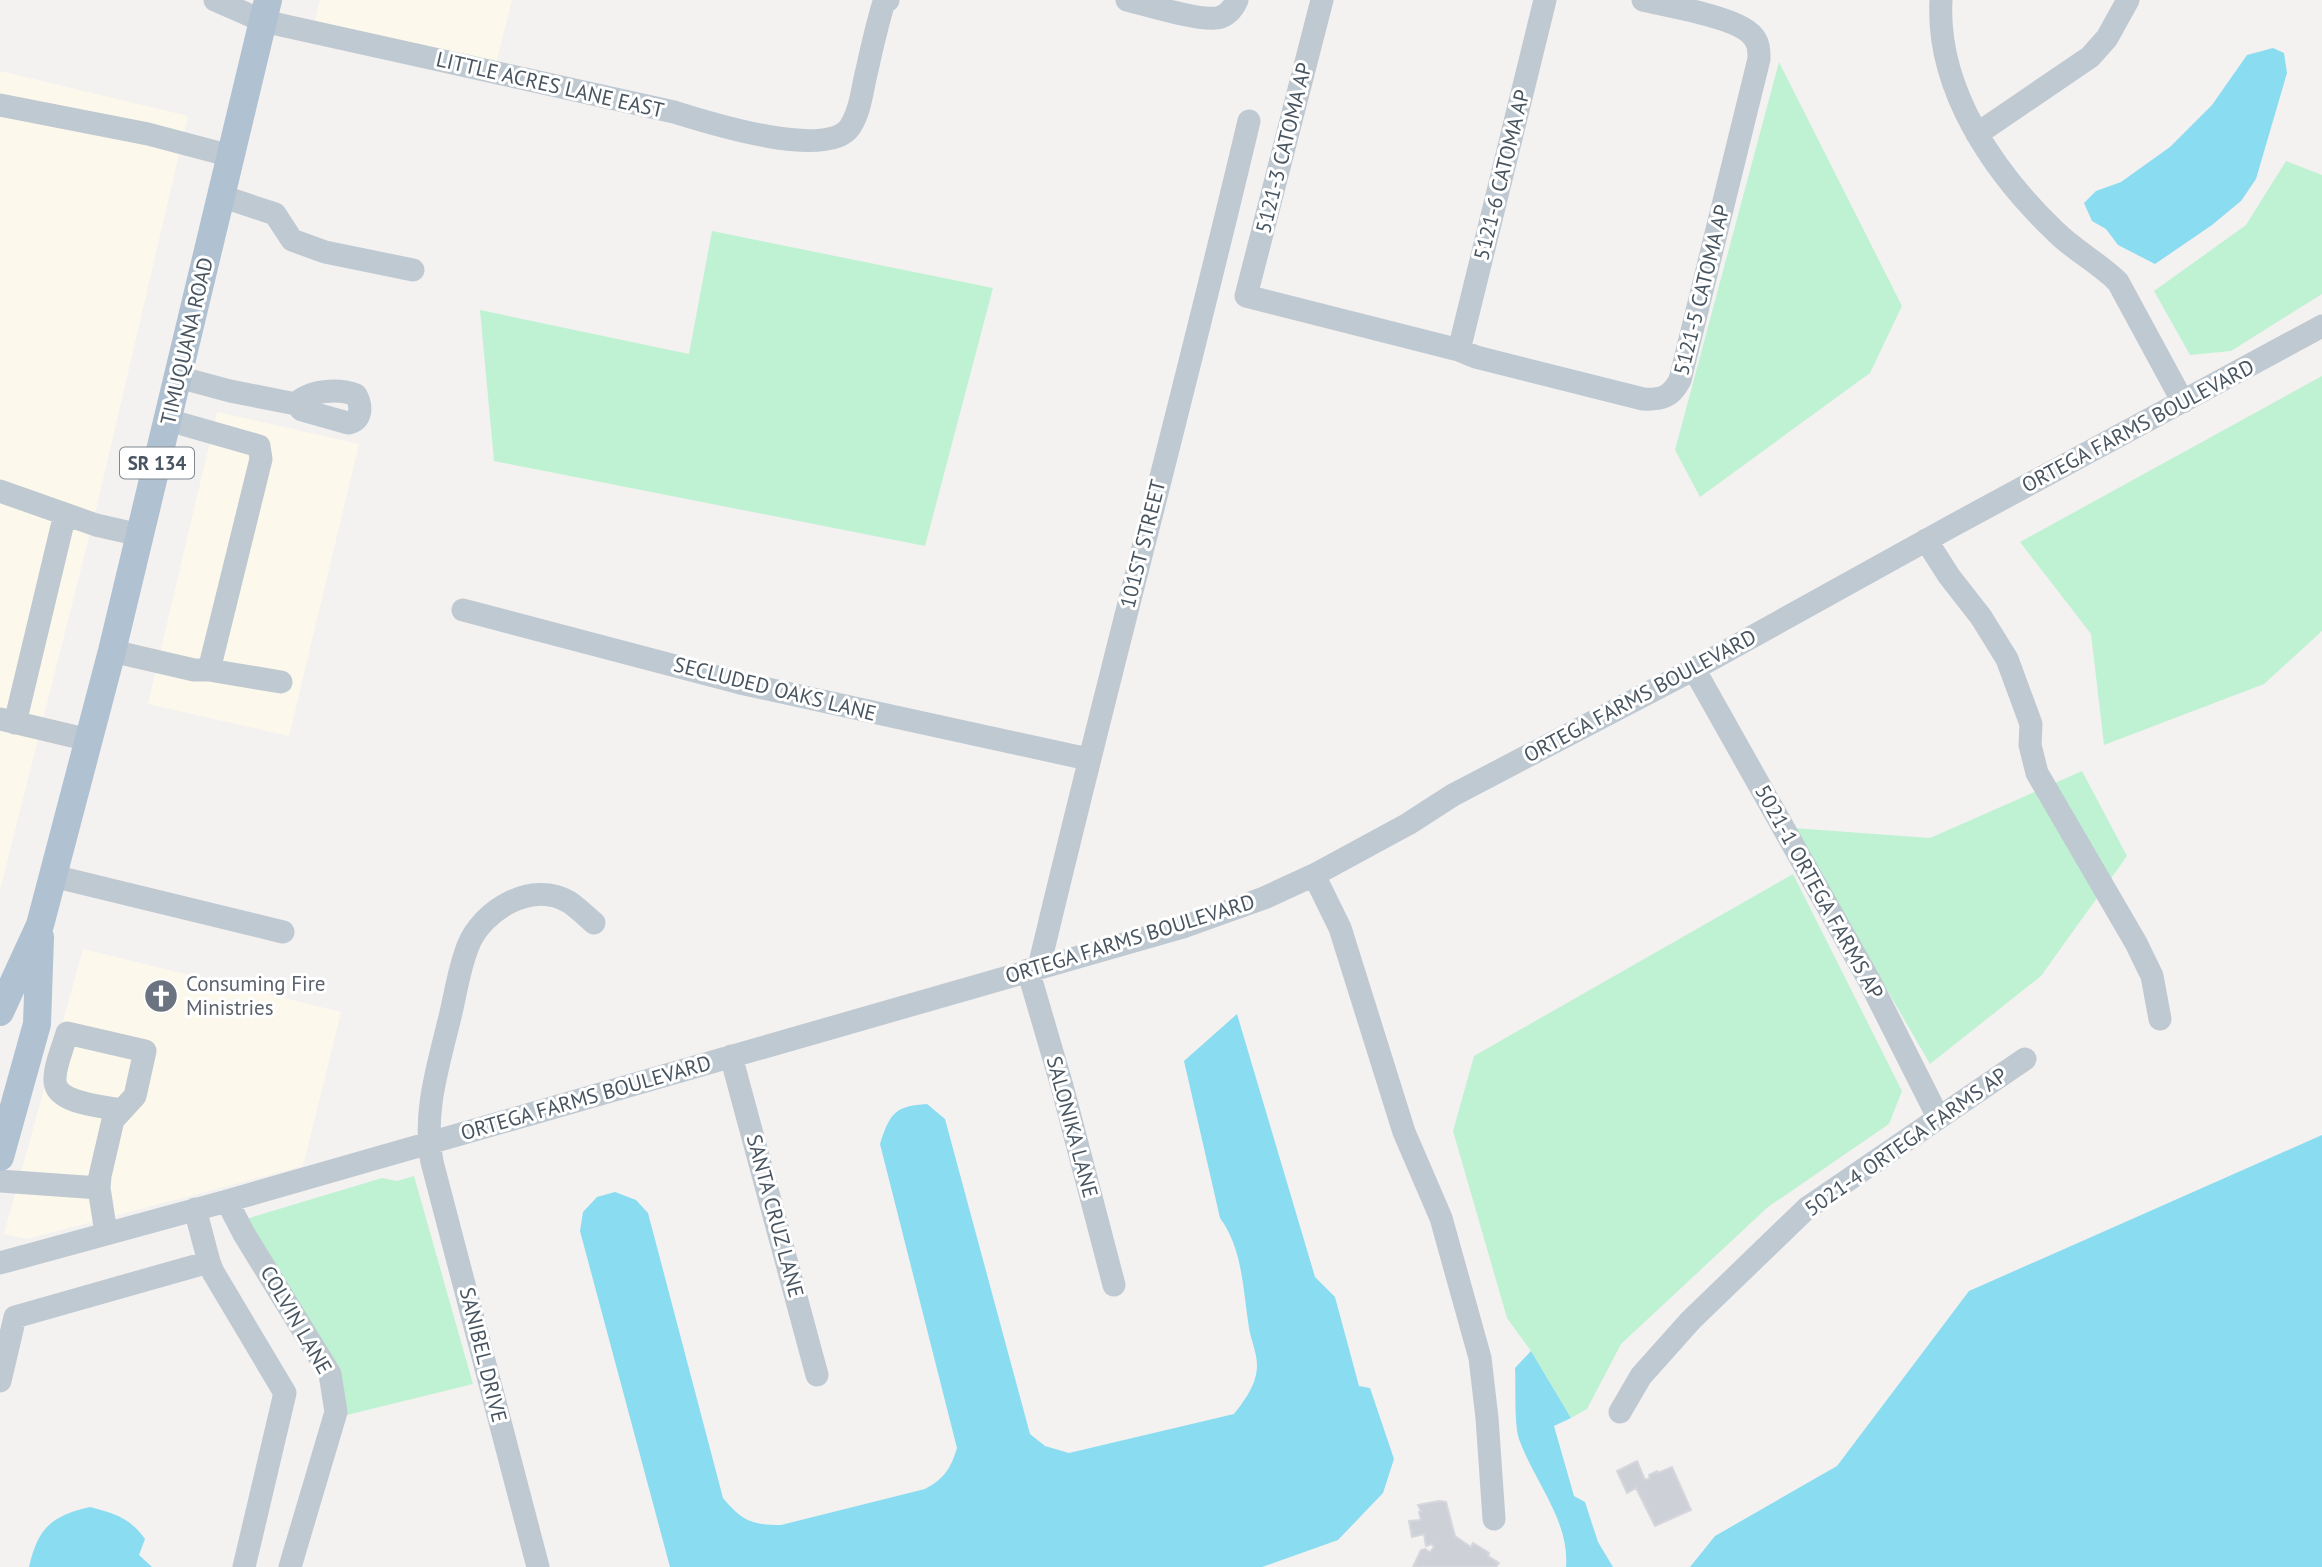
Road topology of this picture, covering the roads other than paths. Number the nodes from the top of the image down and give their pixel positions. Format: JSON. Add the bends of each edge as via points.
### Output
{"nodes":[{"id":1,"x":215,"y":0,"type":"edge"},
{"id":2,"x":888,"y":0,"type":"edge"},
{"id":3,"x":1127,"y":0,"type":"edge"},
{"id":4,"x":1237,"y":0,"type":"edge"},
{"id":5,"x":1322,"y":0,"type":"edge"},
{"id":6,"x":1545,"y":0,"type":"edge"},
{"id":7,"x":1643,"y":0,"type":"edge"},
{"id":8,"x":1941,"y":0,"type":"edge"},
{"id":9,"x":2128,"y":0,"type":"edge"},
{"id":10,"x":266,"y":11,"type":"edge"},
{"id":11,"x":0,"y":105,"type":"edge"},
{"id":12,"x":1249,"y":121,"type":"dead end"},
{"id":13,"x":1977,"y":134,"type":"junction"},
{"id":14,"x":231,"y":156,"type":"junction"},
{"id":15,"x":221,"y":197,"type":"junction"},
{"id":16,"x":413,"y":270,"type":"dead end"},
{"id":17,"x":1246,"y":296,"type":"joint"},
{"id":18,"x":2322,"y":326,"type":"edge"},
{"id":19,"x":1459,"y":350,"type":"junction"},
{"id":20,"x":178,"y":377,"type":"junction"},
{"id":21,"x":2183,"y":402,"type":"junction"},
{"id":22,"x":296,"y":404,"type":"dead end"},
{"id":23,"x":168,"y":420,"type":"junction"},
{"id":24,"x":0,"y":491,"type":"edge"},
{"id":25,"x":65,"y":514,"type":"junction"},
{"id":26,"x":140,"y":535,"type":"junction"},
{"id":27,"x":1926,"y":540,"type":"junction"},
{"id":28,"x":463,"y":610,"type":"dead end"},
{"id":29,"x":112,"y":651,"type":"junction"},
{"id":30,"x":1694,"y":668,"type":"junction"},
{"id":31,"x":209,"y":670,"type":"junction"},
{"id":32,"x":281,"y":682,"type":"dead end"},
{"id":33,"x":4,"y":723,"type":"edge"},
{"id":34,"x":89,"y":740,"type":"junction"},
{"id":35,"x":1088,"y":759,"type":"junction"},
{"id":36,"x":1314,"y":875,"type":"junction"},
{"id":37,"x":53,"y":876,"type":"junction"},
{"id":38,"x":594,"y":923,"type":"dead end"},
{"id":39,"x":40,"y":925,"type":"junction"},
{"id":40,"x":283,"y":932,"type":"dead end"},
{"id":41,"x":1034,"y":968,"type":"junction"},
{"id":42,"x":0,"y":1012,"type":"edge"},
{"id":43,"x":2160,"y":1019,"type":"dead end"},
{"id":44,"x":30,"y":1049,"type":"junction"},
{"id":45,"x":731,"y":1056,"type":"junction"},
{"id":46,"x":61,"y":1058,"type":"junction"},
{"id":47,"x":2025,"y":1059,"type":"dead end"},
{"id":48,"x":121,"y":1110,"type":"junction"},
{"id":49,"x":1938,"y":1117,"type":"junction"},
{"id":50,"x":428,"y":1143,"type":"junction"},
{"id":51,"x":0,"y":1157,"type":"edge"},
{"id":52,"x":0,"y":1181,"type":"edge"},
{"id":53,"x":99,"y":1188,"type":"junction"},
{"id":54,"x":228,"y":1201,"type":"junction"},
{"id":55,"x":195,"y":1209,"type":"junction"},
{"id":56,"x":106,"y":1233,"type":"junction"},
{"id":57,"x":209,"y":1262,"type":"junction"},
{"id":58,"x":0,"y":1263,"type":"edge"},
{"id":59,"x":1114,"y":1286,"type":"dead end"},
{"id":60,"x":817,"y":1375,"type":"dead end"},
{"id":61,"x":0,"y":1381,"type":"edge"},
{"id":62,"x":1620,"y":1412,"type":"dead end"},
{"id":63,"x":1494,"y":1519,"type":"dead end"},
{"id":64,"x":244,"y":1567,"type":"edge"},
{"id":65,"x":290,"y":1567,"type":"edge"},
{"id":66,"x":538,"y":1567,"type":"edge"}],
"edges":[{"from":1,"to":10,"type":"street","name":"LITTLE ACRES LANE EAST"},
{"from":2,"to":10,"type":"street","name":"LITTLE ACRES LANE EAST","via":[[875,30],[849,130],[837,138],[788,139],[728,129]]},
{"from":3,"to":4,"type":"street","via":[[1218,18],[1232,10]]},
{"from":5,"to":17,"type":"street","name":"5121-3 CATOMA AP"},
{"from":6,"to":19,"type":"street","name":"5121-6 CATOMA AP"},
{"from":7,"to":19,"type":"street","name":"5121-5 CATOMA AP","via":[[1735,24],[1751,33],[1759,45],[1680,380],[1673,393],[1660,400],[1643,399]]},
{"from":8,"to":13,"type":"street","via":[[1948,69]]},
{"from":9,"to":13,"type":"street","via":[[2107,38],[2090,57]]},
{"from":10,"to":14,"type":"main road","name":"TIMUQUANA ROAD","number":"SR 134"},
{"from":11,"to":14,"type":"street","via":[[148,134]]},
{"from":12,"to":35,"type":"street","name":"101ST STREET"},
{"from":13,"to":21,"type":"street","via":[[1997,166],[2057,233],[2118,282]]},
{"from":14,"to":15,"type":"main road","name":"TIMUQUANA ROAD","number":"SR 134"},
{"from":15,"to":16,"type":"street","via":[[275,214],[292,240],[325,252]]},
{"from":15,"to":20,"type":"main road","name":"TIMUQUANA ROAD","number":"SR 134"},
{"from":17,"to":19,"type":"street","name":"5121-5 CATOMA AP"},
{"from":18,"to":21,"type":"street","name":"ORTEGA FARMS BOULEVARD"},
{"from":20,"to":22,"type":"street"},
{"from":20,"to":23,"type":"main road","name":"TIMUQUANA ROAD","number":"SR 134"},
{"from":21,"to":27,"type":"street","name":"ORTEGA FARMS BOULEVARD"},
{"from":23,"to":26,"type":"main road","name":"TIMUQUANA ROAD","number":"SR 134"},
{"from":23,"to":31,"type":"street","via":[[259,446],[261,459]]},
{"from":24,"to":25,"type":"street"},
{"from":25,"to":26,"type":"street"},
{"from":25,"to":33,"type":"street"},
{"from":26,"to":29,"type":"main road","name":"TIMUQUANA ROAD","number":"SR 134"},
{"from":27,"to":30,"type":"street","name":"ORTEGA FARMS BOULEVARD"},
{"from":27,"to":43,"type":"street","via":[[2007,659],[2031,724],[2036,772],[2136,943],[2152,976]]},
{"from":28,"to":35,"type":"street","name":"SECLUDED OAKS LANE","via":[[740,683]]},
{"from":29,"to":31,"type":"street"},
{"from":29,"to":34,"type":"main road","name":"TIMUQUANA ROAD","number":"SR 134"},
{"from":30,"to":36,"type":"street","name":"ORTEGA FARMS BOULEVARD","via":[[1453,795]]},
{"from":30,"to":49,"type":"street","name":"5021-1 ORTEGA FARMS AP","via":[[1869,980]]},
{"from":31,"to":32,"type":"street"},
{"from":33,"to":34,"type":"street"},
{"from":34,"to":37,"type":"main road","name":"TIMUQUANA ROAD","number":"SR 134"},
{"from":35,"to":41,"type":"street","name":"101ST STREET"},
{"from":36,"to":41,"type":"street","name":"ORTEGA FARMS BOULEVARD","via":[[1183,927]]},
{"from":36,"to":63,"type":"street","via":[[1340,928],[1404,1132],[1441,1218],[1459,1282],[1480,1358]]},
{"from":37,"to":39,"type":"main road","name":"TIMUQUANA ROAD","number":"SR 134"},
{"from":37,"to":40,"type":"street"},
{"from":38,"to":50,"type":"street","name":"SANIBEL DRIVE","via":[[568,901],[536,896],[505,904],[483,922],[468,945],[431,1097]]},
{"from":39,"to":42,"type":"main road","name":"TIMUQUANA ROAD","number":"SR 134"},
{"from":39,"to":44,"type":"main road","name":"TIMUQUANA ROAD","number":"SR 134","via":[[37,1024]]},
{"from":41,"to":45,"type":"street","name":"ORTEGA FARMS BOULEVARD"},
{"from":41,"to":59,"type":"street","name":"SALONIKA LANE"},
{"from":44,"to":46,"type":"street"},
{"from":44,"to":51,"type":"main road","name":"TIMUQUANA ROAD","number":"SR 134"},
{"from":45,"to":50,"type":"street","name":"ORTEGA FARMS BOULEVARD"},
{"from":45,"to":60,"type":"street","name":"SANTA CRUZ LANE"},
{"from":46,"to":48,"type":"street","via":[[57,1091],[66,1098]]},
{"from":46,"to":48,"type":"street","via":[[67,1034],[145,1051],[135,1096]]},
{"from":47,"to":49,"type":"street","name":"5021-4 ORTEGA FARMS AP"},
{"from":48,"to":53,"type":"street","via":[[113,1120]]},
{"from":49,"to":62,"type":"street","name":"5021-4 ORTEGA FARMS AP","via":[[1807,1208],[1691,1320],[1641,1376]]},
{"from":50,"to":54,"type":"street","name":"ORTEGA FARMS BOULEVARD"},
{"from":50,"to":66,"type":"street","name":"SANIBEL DRIVE"},
{"from":52,"to":53,"type":"street"},
{"from":53,"to":56,"type":"street"},
{"from":54,"to":55,"type":"street","name":"ORTEGA FARMS BOULEVARD"},
{"from":54,"to":65,"type":"street","name":"COLVIN LANE","via":[[330,1374],[336,1412]]},
{"from":55,"to":56,"type":"street","name":"ORTEGA FARMS BOULEVARD"},
{"from":55,"to":57,"type":"street"},
{"from":56,"to":58,"type":"street","name":"ORTEGA FARMS BOULEVARD"},
{"from":57,"to":61,"type":"street","via":[[15,1317]]},
{"from":57,"to":64,"type":"street","via":[[285,1393]]}]}
